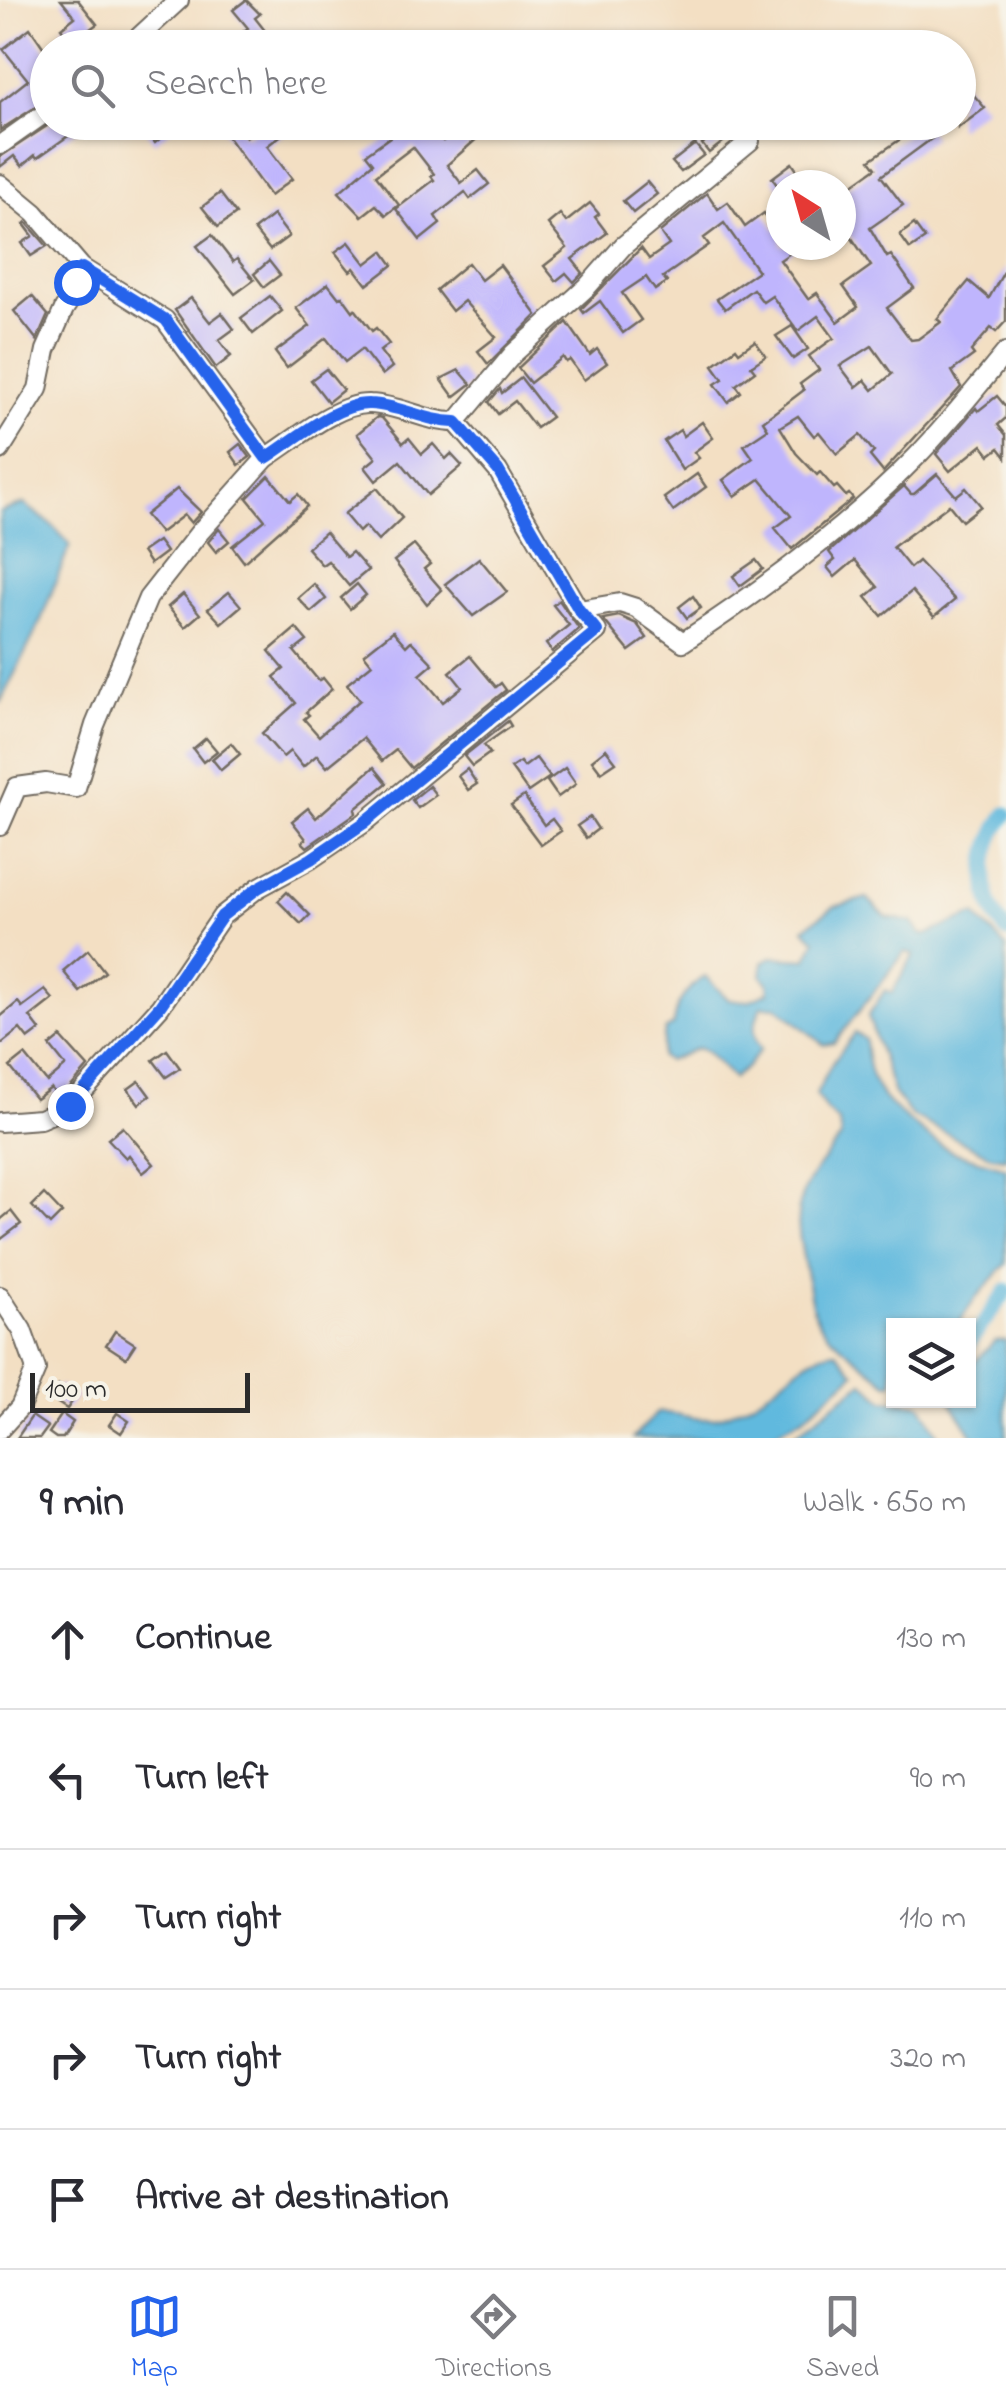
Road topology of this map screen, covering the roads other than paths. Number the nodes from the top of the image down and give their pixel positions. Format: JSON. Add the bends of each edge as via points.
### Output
{"nodes":[{"id":1,"x":179,"y":0,"type":"edge"},
{"id":2,"x":146,"y":30,"type":"edge"},
{"id":3,"x":30,"y":124,"type":"edge"},
{"id":4,"x":750,"y":141,"type":"dead end"},
{"id":5,"x":0,"y":145,"type":"edge"},
{"id":6,"x":0,"y":184,"type":"edge"},
{"id":7,"x":82,"y":268,"type":"junction"},
{"id":8,"x":1006,"y":352,"type":"edge"},
{"id":9,"x":456,"y":422,"type":"junction"},
{"id":10,"x":0,"y":450,"type":"edge"},
{"id":11,"x":266,"y":458,"type":"junction"},
{"id":12,"x":579,"y":610,"type":"junction"},
{"id":13,"x":0,"y":826,"type":"edge"},
{"id":14,"x":0,"y":1122,"type":"edge"},
{"id":15,"x":0,"y":1296,"type":"edge"},
{"id":16,"x":0,"y":1429,"type":"edge"}],
"edges":[{"from":1,"to":2,"type":"street"},
{"from":3,"to":5,"type":"street"},
{"from":4,"to":9,"type":"street","via":[[624,246],[513,354]]},
{"from":6,"to":7,"type":"street","via":[[36,213]]},
{"from":7,"to":10,"type":"street","via":[[46,350],[38,389]]},
{"from":7,"to":11,"type":"street","via":[[166,320]]},
{"from":8,"to":12,"type":"street","via":[[916,457],[819,544],[683,642],[620,603]]},
{"from":9,"to":11,"type":"street","via":[[371,404],[346,406]]},
{"from":9,"to":12,"type":"street","via":[[498,470]]},
{"from":11,"to":13,"type":"street","via":[[148,598],[76,788],[17,788]]},
{"from":12,"to":14,"type":"street","via":[[597,631],[579,647],[364,823],[222,916],[160,1006],[70,1106],[40,1118]]},
{"from":15,"to":16,"type":"street","via":[[36,1368],[20,1406]]}]}
